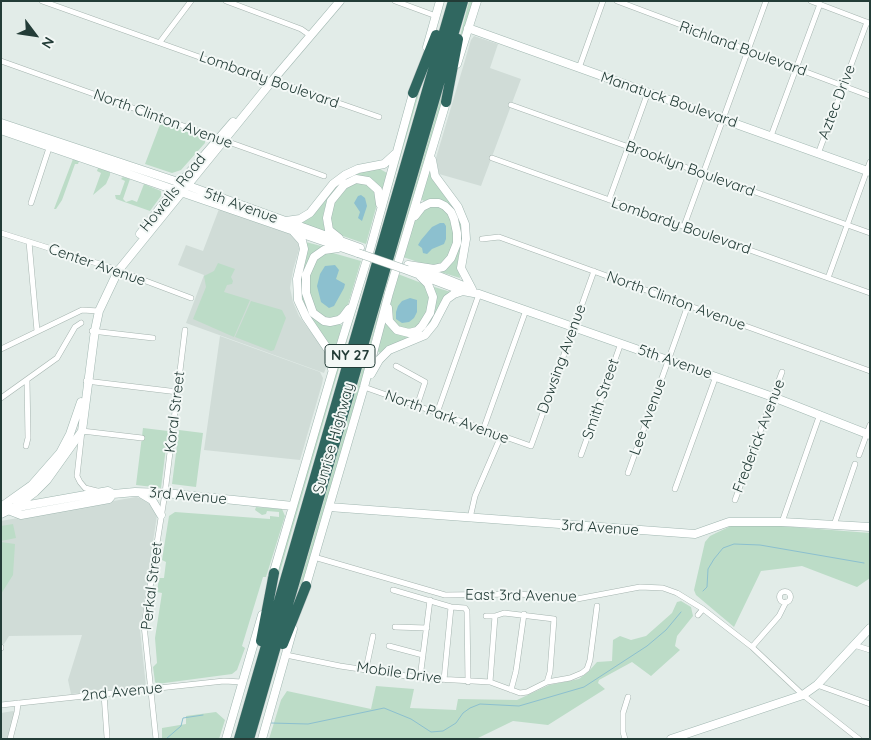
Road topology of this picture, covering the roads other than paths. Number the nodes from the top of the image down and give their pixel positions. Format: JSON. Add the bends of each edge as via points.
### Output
{"nodes":[{"id":1,"x":42,"y":1,"type":"edge"},
{"id":2,"x":191,"y":1,"type":"edge"},
{"id":3,"x":226,"y":1,"type":"edge"},
{"id":4,"x":340,"y":1,"type":"edge"},
{"id":5,"x":395,"y":1,"type":"edge"},
{"id":6,"x":440,"y":1,"type":"edge"},
{"id":7,"x":451,"y":1,"type":"edge"},
{"id":8,"x":465,"y":1,"type":"edge"},
{"id":9,"x":477,"y":1,"type":"edge"},
{"id":10,"x":604,"y":1,"type":"edge"},
{"id":11,"x":617,"y":1,"type":"edge"},
{"id":12,"x":766,"y":1,"type":"edge"},
{"id":13,"x":812,"y":1,"type":"edge"},
{"id":14,"x":820,"y":4,"type":"junction"},
{"id":15,"x":436,"y":16,"type":"junction"},
{"id":16,"x":869,"y":22,"type":"edge"},
{"id":17,"x":468,"y":28,"type":"junction"},
{"id":18,"x":310,"y":36,"type":"junction"},
{"id":19,"x":160,"y":42,"type":"junction"},
{"id":20,"x":748,"y":51,"type":"junction"},
{"id":21,"x":1,"y":61,"type":"edge"},
{"id":22,"x":578,"y":68,"type":"junction"},
{"id":23,"x":796,"y":68,"type":"junction"},
{"id":24,"x":269,"y":84,"type":"junction"},
{"id":25,"x":844,"y":86,"type":"junction"},
{"id":26,"x":648,"y":92,"type":"junction"},
{"id":27,"x":413,"y":93,"type":"junction"},
{"id":28,"x":870,"y":96,"type":"edge"},
{"id":29,"x":446,"y":102,"type":"junction"},
{"id":30,"x":511,"y":105,"type":"dead end"},
{"id":31,"x":378,"y":117,"type":"dead end"},
{"id":32,"x":723,"y":119,"type":"junction"},
{"id":33,"x":2,"y":127,"type":"edge"},
{"id":34,"x":771,"y":136,"type":"junction"},
{"id":35,"x":221,"y":139,"type":"junction"},
{"id":36,"x":51,"y":143,"type":"junction"},
{"id":37,"x":628,"y":146,"type":"junction"},
{"id":38,"x":396,"y":152,"type":"junction"},
{"id":39,"x":432,"y":153,"type":"junction"},
{"id":40,"x":818,"y":154,"type":"junction"},
{"id":41,"x":492,"y":158,"type":"dead end"},
{"id":42,"x":870,"y":162,"type":"edge"},
{"id":43,"x":868,"y":172,"type":"edge"},
{"id":44,"x":703,"y":173,"type":"junction"},
{"id":45,"x":324,"y":176,"type":"dead end"},
{"id":46,"x":181,"y":188,"type":"junction"},
{"id":47,"x":609,"y":200,"type":"junction"},
{"id":48,"x":31,"y":203,"type":"dead end"},
{"id":49,"x":381,"y":211,"type":"junction"},
{"id":50,"x":282,"y":221,"type":"junction"},
{"id":51,"x":847,"y":224,"type":"junction"},
{"id":52,"x":684,"y":226,"type":"junction"},
{"id":53,"x":408,"y":228,"type":"junction"},
{"id":54,"x":294,"y":232,"type":"junction"},
{"id":55,"x":1,"y":233,"type":"edge"},
{"id":56,"x":870,"y":233,"type":"edge"},
{"id":57,"x":482,"y":239,"type":"dead end"},
{"id":58,"x":29,"y":242,"type":"junction"},
{"id":59,"x":346,"y":246,"type":"junction"},
{"id":60,"x":408,"y":267,"type":"junction"},
{"id":61,"x":116,"y":270,"type":"junction"},
{"id":62,"x":594,"y":271,"type":"junction"},
{"id":63,"x":417,"y":273,"type":"junction"},
{"id":64,"x":828,"y":278,"type":"junction"},
{"id":65,"x":463,"y":291,"type":"junction"},
{"id":66,"x":476,"y":292,"type":"junction"},
{"id":67,"x":389,"y":293,"type":"junction"},
{"id":68,"x":870,"y":293,"type":"edge"},
{"id":69,"x":356,"y":296,"type":"junction"},
{"id":70,"x":191,"y":298,"type":"dead end"},
{"id":71,"x":688,"y":305,"type":"junction"},
{"id":72,"x":97,"y":310,"type":"junction"},
{"id":73,"x":526,"y":310,"type":"junction"},
{"id":74,"x":81,"y":323,"type":"dead end"},
{"id":75,"x":573,"y":327,"type":"junction"},
{"id":76,"x":186,"y":330,"type":"dead end"},
{"id":77,"x":37,"y":331,"type":"junction"},
{"id":78,"x":93,"y":331,"type":"junction"},
{"id":79,"x":153,"y":338,"type":"dead end"},
{"id":80,"x":621,"y":344,"type":"junction"},
{"id":81,"x":1,"y":350,"type":"edge"},
{"id":82,"x":669,"y":360,"type":"junction"},
{"id":83,"x":396,"y":366,"type":"dead end"},
{"id":84,"x":870,"y":371,"type":"edge"},
{"id":85,"x":782,"y":372,"type":"dead end"},
{"id":86,"x":332,"y":373,"type":"junction"},
{"id":87,"x":716,"y":376,"type":"junction"},
{"id":88,"x":27,"y":380,"type":"junction"},
{"id":89,"x":86,"y":381,"type":"junction"},
{"id":90,"x":364,"y":387,"type":"junction"},
{"id":91,"x":178,"y":392,"type":"junction"},
{"id":92,"x":773,"y":397,"type":"junction"},
{"id":93,"x":1,"y":398,"type":"edge"},
{"id":94,"x":417,"y":406,"type":"junction"},
{"id":95,"x":437,"y":413,"type":"junction"},
{"id":96,"x":820,"y":414,"type":"junction"},
{"id":97,"x":870,"y":425,"type":"edge"},
{"id":98,"x":483,"y":430,"type":"junction"},
{"id":99,"x":82,"y":431,"type":"junction"},
{"id":100,"x":868,"y":434,"type":"edge"},
{"id":101,"x":501,"y":436,"type":"junction"},
{"id":102,"x":142,"y":438,"type":"dead end"},
{"id":103,"x":26,"y":446,"type":"dead end"},
{"id":104,"x":531,"y":446,"type":"joint"},
{"id":105,"x":581,"y":455,"type":"dead end"},
{"id":106,"x":859,"y":455,"type":"dead end"},
{"id":107,"x":855,"y":464,"type":"dead end"},
{"id":108,"x":628,"y":472,"type":"dead end"},
{"id":109,"x":675,"y":489,"type":"dead end"},
{"id":110,"x":99,"y":492,"type":"junction"},
{"id":111,"x":135,"y":492,"type":"junction"},
{"id":112,"x":164,"y":493,"type":"junction"},
{"id":113,"x":113,"y":494,"type":"junction"},
{"id":114,"x":735,"y":500,"type":"dead end"},
{"id":115,"x":53,"y":505,"type":"junction"},
{"id":116,"x":294,"y":506,"type":"junction"},
{"id":117,"x":329,"y":507,"type":"junction"},
{"id":118,"x":7,"y":510,"type":"edge"},
{"id":119,"x":161,"y":515,"type":"junction"},
{"id":120,"x":470,"y":518,"type":"junction"},
{"id":121,"x":782,"y":522,"type":"junction"},
{"id":122,"x":834,"y":525,"type":"junction"},
{"id":123,"x":870,"y":527,"type":"edge"},
{"id":124,"x":314,"y":557,"type":"junction"},
{"id":125,"x":274,"y":574,"type":"junction"},
{"id":126,"x":306,"y":586,"type":"junction"},
{"id":127,"x":393,"y":590,"type":"dead end"},
{"id":128,"x":430,"y":600,"type":"junction"},
{"id":129,"x":786,"y":602,"type":"dead end"},
{"id":130,"x":597,"y":606,"type":"dead end"},
{"id":131,"x":451,"y":607,"type":"junction"},
{"id":132,"x":703,"y":608,"type":"junction"},
{"id":133,"x":524,"y":614,"type":"junction"},
{"id":134,"x":698,"y":615,"type":"dead end"},
{"id":135,"x":486,"y":616,"type":"dead end"},
{"id":136,"x":495,"y":616,"type":"junction"},
{"id":137,"x":395,"y":627,"type":"dead end"},
{"id":138,"x":426,"y":628,"type":"junction"},
{"id":139,"x":870,"y":628,"type":"edge"},
{"id":140,"x":373,"y":636,"type":"dead end"},
{"id":141,"x":854,"y":645,"type":"junction"},
{"id":142,"x":389,"y":646,"type":"dead end"},
{"id":143,"x":752,"y":647,"type":"junction"},
{"id":144,"x":870,"y":650,"type":"edge"},
{"id":145,"x":286,"y":655,"type":"junction"},
{"id":146,"x":423,"y":655,"type":"junction"},
{"id":147,"x":366,"y":669,"type":"junction"},
{"id":148,"x":420,"y":678,"type":"junction"},
{"id":149,"x":444,"y":680,"type":"junction"},
{"id":150,"x":242,"y":682,"type":"junction"},
{"id":151,"x":468,"y":682,"type":"junction"},
{"id":152,"x":490,"y":682,"type":"junction"},
{"id":153,"x":547,"y":682,"type":"junction"},
{"id":154,"x":817,"y":685,"type":"junction"},
{"id":155,"x":151,"y":689,"type":"junction"},
{"id":156,"x":511,"y":690,"type":"junction"},
{"id":157,"x":104,"y":694,"type":"junction"},
{"id":158,"x":804,"y":695,"type":"junction"},
{"id":159,"x":628,"y":697,"type":"dead end"},
{"id":160,"x":18,"y":703,"type":"junction"},
{"id":161,"x":259,"y":703,"type":"junction"},
{"id":162,"x":870,"y":704,"type":"edge"},
{"id":163,"x":1,"y":705,"type":"edge"},
{"id":164,"x":247,"y":710,"type":"junction"},
{"id":165,"x":108,"y":737,"type":"dead end"},
{"id":166,"x":10,"y":739,"type":"edge"},
{"id":167,"x":156,"y":739,"type":"edge"},
{"id":168,"x":226,"y":739,"type":"edge"},
{"id":169,"x":239,"y":739,"type":"edge"},
{"id":170,"x":249,"y":739,"type":"edge"},
{"id":171,"x":262,"y":739,"type":"edge"},
{"id":172,"x":625,"y":739,"type":"edge"},
{"id":173,"x":672,"y":739,"type":"edge"},
{"id":174,"x":859,"y":739,"type":"edge"}],
"edges":[{"from":1,"to":19,"type":"street","name":"Lombardy Boulevard"},
{"from":2,"to":19,"type":"street"},
{"from":3,"to":18,"type":"street","via":[[300,29]]},
{"from":4,"to":18,"type":"main road","name":"Howells Road"},
{"from":5,"to":15,"type":"street"},
{"from":6,"to":15,"type":"main road","name":"Sunrise Highway"},
{"from":7,"to":27,"type":"highway"},
{"from":7,"to":164,"type":"highway","name":"Sunrise Highway","number":"NY 27"},
{"from":8,"to":29,"type":"highway"},
{"from":8,"to":161,"type":"highway","name":"Sunrise Highway","number":"NY 27"},
{"from":9,"to":17,"type":"main road","name":"Sunrise Highway"},
{"from":10,"to":22,"type":"street"},
{"from":11,"to":20,"type":"street","name":"Richland Boulevard"},
{"from":12,"to":20,"type":"street"},
{"from":13,"to":14,"type":"street"},
{"from":14,"to":16,"type":"street"},
{"from":14,"to":23,"type":"street"},
{"from":15,"to":27,"type":"main road","name":"Sunrise Highway"},
{"from":16,"to":25,"type":"street","name":"Aztec Drive"},
{"from":17,"to":22,"type":"main road","name":"Manatuck Boulevard"},
{"from":17,"to":29,"type":"main road","name":"Sunrise Highway"},
{"from":18,"to":24,"type":"main road","name":"Howells Road"},
{"from":19,"to":24,"type":"street","name":"Lombardy Boulevard"},
{"from":20,"to":23,"type":"street","name":"Richland Boulevard"},
{"from":20,"to":32,"type":"street"},
{"from":21,"to":35,"type":"street","name":"North Clinton Avenue"},
{"from":22,"to":26,"type":"main road","name":"Manatuck Boulevard"},
{"from":23,"to":25,"type":"street","name":"Richland Boulevard"},
{"from":23,"to":34,"type":"street"},
{"from":24,"to":31,"type":"street","name":"Lombardy Boulevard","via":[[281,83]]},
{"from":24,"to":35,"type":"main road","name":"Howells Road"},
{"from":25,"to":28,"type":"street","name":"Richland Boulevard"},
{"from":25,"to":40,"type":"street","name":"Aztec Drive"},
{"from":26,"to":32,"type":"main road","name":"Manatuck Boulevard"},
{"from":26,"to":37,"type":"street"},
{"from":27,"to":38,"type":"main road","name":"Sunrise Highway"},
{"from":29,"to":39,"type":"main road","name":"Sunrise Highway"},
{"from":30,"to":37,"type":"street","name":"Brooklyn Boulevard"},
{"from":32,"to":34,"type":"main road","name":"Manatuck Boulevard"},
{"from":32,"to":44,"type":"street"},
{"from":33,"to":36,"type":"main road","name":"5th Avenue"},
{"from":34,"to":40,"type":"main road","name":"Manatuck Boulevard"},
{"from":35,"to":45,"type":"street","name":"North Clinton Avenue"},
{"from":35,"to":46,"type":"main road","name":"Howells Road"},
{"from":36,"to":46,"type":"main road","name":"5th Avenue"},
{"from":36,"to":48,"type":"street"},
{"from":37,"to":44,"type":"street","name":"Brooklyn Boulevard"},
{"from":37,"to":47,"type":"street"},
{"from":38,"to":49,"type":"main road","name":"Sunrise Highway"},
{"from":38,"to":50,"type":"main road","via":[[384,164],[358,169],[341,177],[303,218]]},
{"from":39,"to":53,"type":"main road","name":"Sunrise Highway"},
{"from":39,"to":66,"type":"main road","via":[[435,176],[458,207],[465,224],[462,268]]},
{"from":40,"to":43,"type":"main road","name":"Manatuck Boulevard"},
{"from":41,"to":47,"type":"street","name":"Lombardy Boulevard"},
{"from":42,"to":43,"type":"street"},
{"from":43,"to":51,"type":"street"},
{"from":44,"to":51,"type":"street","name":"Brooklyn Boulevard"},
{"from":44,"to":52,"type":"street"},
{"from":46,"to":50,"type":"main road","name":"5th Avenue"},
{"from":46,"to":54,"type":"main road","name":"5th Avenue"},
{"from":46,"to":61,"type":"main road","name":"Howells Road"},
{"from":47,"to":52,"type":"street","name":"Lombardy Boulevard"},
{"from":49,"to":59,"type":"main road","via":[[379,193],[370,182],[356,179],[341,188],[329,206],[326,218],[331,232]]},
{"from":49,"to":69,"type":"main road","name":"Sunrise Highway"},
{"from":50,"to":59,"type":"main road","name":"5th Avenue"},
{"from":51,"to":56,"type":"street","name":"Brooklyn Boulevard"},
{"from":51,"to":64,"type":"street"},
{"from":52,"to":64,"type":"street","name":"Lombardy Boulevard"},
{"from":53,"to":60,"type":"main road","via":[[422,206],[430,202],[439,203],[453,215],[457,238],[453,255],[443,267]]},
{"from":53,"to":67,"type":"main road","name":"Sunrise Highway"},
{"from":54,"to":59,"type":"main road","name":"5th Avenue"},
{"from":54,"to":86,"type":"main road","via":[[304,249],[297,279],[298,300],[329,351]]},
{"from":55,"to":58,"type":"street","name":"Center Avenue"},
{"from":57,"to":62,"type":"street","name":"North Clinton Avenue","via":[[499,237]]},
{"from":58,"to":61,"type":"street","name":"Center Avenue"},
{"from":58,"to":77,"type":"street"},
{"from":59,"to":60,"type":"main road","name":"5th Avenue","bridge":true},
{"from":59,"to":69,"type":"main road","via":[[327,249],[314,257],[306,275],[306,298],[315,316],[330,322],[343,317]]},
{"from":60,"to":63,"type":"main road","name":"5th Avenue"},
{"from":60,"to":66,"type":"main road","name":"5th Avenue","via":[[466,285]]},
{"from":61,"to":70,"type":"street","name":"Center Avenue"},
{"from":61,"to":72,"type":"main road","name":"Howells Road"},
{"from":62,"to":71,"type":"street","name":"North Clinton Avenue"},
{"from":62,"to":75,"type":"street","name":"Dowsing Avenue"},
{"from":63,"to":65,"type":"main road","name":"5th Avenue"},
{"from":63,"to":67,"type":"main road","via":[[428,284],[433,297],[429,316],[417,331],[409,334],[392,326],[388,316]]},
{"from":64,"to":68,"type":"street","name":"Lombardy Boulevard"},
{"from":65,"to":66,"type":"main road","name":"5th Avenue"},
{"from":65,"to":90,"type":"main road","via":[[446,300],[425,336],[383,355]]},
{"from":66,"to":73,"type":"main road","name":"5th Avenue"},
{"from":66,"to":95,"type":"street"},
{"from":67,"to":90,"type":"main road","name":"Sunrise Highway"},
{"from":69,"to":86,"type":"main road","name":"Sunrise Highway"},
{"from":71,"to":82,"type":"street","name":"Lee Avenue"},
{"from":71,"to":84,"type":"street","name":"North Clinton Avenue"},
{"from":72,"to":77,"type":"street","via":[[82,310]]},
{"from":72,"to":78,"type":"main road","name":"Howells Road"},
{"from":73,"to":75,"type":"main road","name":"5th Avenue"},
{"from":73,"to":98,"type":"street"},
{"from":74,"to":88,"type":"street","via":[[75,327],[57,358]]},
{"from":75,"to":80,"type":"main road","name":"5th Avenue"},
{"from":75,"to":104,"type":"street","name":"Dowsing Avenue"},
{"from":76,"to":91,"type":"street","name":"Koral Street"},
{"from":77,"to":81,"type":"street"},
{"from":78,"to":79,"type":"street"},
{"from":78,"to":89,"type":"main road","name":"Howells Road"},
{"from":80,"to":82,"type":"main road","name":"5th Avenue"},
{"from":80,"to":105,"type":"street","name":"Smith Street"},
{"from":82,"to":87,"type":"main road","name":"5th Avenue"},
{"from":82,"to":108,"type":"street","name":"Lee Avenue"},
{"from":83,"to":94,"type":"street","via":[[425,382]]},
{"from":85,"to":92,"type":"street","name":"Frederick Avenue"},
{"from":86,"to":116,"type":"main road","name":"Sunrise Highway"},
{"from":87,"to":92,"type":"main road","name":"5th Avenue"},
{"from":87,"to":109,"type":"street"},
{"from":88,"to":93,"type":"street"},
{"from":88,"to":103,"type":"street"},
{"from":89,"to":91,"type":"street"},
{"from":89,"to":99,"type":"main road"},
{"from":89,"to":118,"type":"main road","via":[[80,409],[60,453]]},
{"from":90,"to":94,"type":"street","name":"North Park Avenue"},
{"from":90,"to":117,"type":"main road","name":"Sunrise Highway"},
{"from":91,"to":112,"type":"street","name":"Koral Street"},
{"from":92,"to":96,"type":"main road","name":"5th Avenue"},
{"from":92,"to":114,"type":"street","name":"Frederick Avenue"},
{"from":94,"to":95,"type":"street","name":"North Park Avenue"},
{"from":95,"to":98,"type":"street","name":"North Park Avenue"},
{"from":96,"to":100,"type":"main road","name":"5th Avenue"},
{"from":96,"to":121,"type":"street"},
{"from":97,"to":100,"type":"street"},
{"from":98,"to":101,"type":"street","name":"North Park Avenue"},
{"from":99,"to":102,"type":"street"},
{"from":99,"to":110,"type":"street","via":[[77,476],[85,488]]},
{"from":99,"to":118,"type":"main road","via":[[47,480]]},
{"from":100,"to":106,"type":"street"},
{"from":101,"to":104,"type":"street","name":"North Park Avenue"},
{"from":101,"to":120,"type":"street"},
{"from":107,"to":122,"type":"street"},
{"from":110,"to":113,"type":"main road","name":"3rd Avenue"},
{"from":110,"to":115,"type":"main road","name":"3rd Avenue"},
{"from":111,"to":112,"type":"main road","name":"3rd Avenue"},
{"from":111,"to":113,"type":"main road","name":"3rd Avenue"},
{"from":111,"to":119,"type":"main road","via":[[152,500]]},
{"from":112,"to":116,"type":"main road","name":"3rd Avenue"},
{"from":112,"to":119,"type":"street","name":"Perkal Street"},
{"from":113,"to":115,"type":"main road","name":"3rd Avenue","via":[[109,499]]},
{"from":115,"to":118,"type":"main road","name":"3rd Avenue"},
{"from":116,"to":125,"type":"main road","name":"Sunrise Highway"},
{"from":117,"to":120,"type":"main road","name":"3rd Avenue"},
{"from":117,"to":124,"type":"main road","name":"Sunrise Highway"},
{"from":119,"to":155,"type":"street","name":"Perkal Street","via":[[144,625]]},
{"from":120,"to":121,"type":"main road","name":"3rd Avenue","via":[[695,534],[729,522]]},
{"from":121,"to":122,"type":"main road","name":"3rd Avenue"},
{"from":122,"to":123,"type":"main road","name":"3rd Avenue"},
{"from":124,"to":126,"type":"main road","name":"Sunrise Highway"},
{"from":124,"to":132,"type":"street","name":"East 3rd Avenue","via":[[445,595],[519,594],[577,598],[652,587],[677,593]]},
{"from":125,"to":150,"type":"main road","name":"Sunrise Highway"},
{"from":125,"to":164,"type":"highway"},
{"from":126,"to":145,"type":"main road","name":"Sunrise Highway"},
{"from":126,"to":161,"type":"highway"},
{"from":127,"to":128,"type":"street"},
{"from":128,"to":131,"type":"street"},
{"from":128,"to":138,"type":"street"},
{"from":129,"to":143,"type":"street","via":[[779,616]]},
{"from":130,"to":153,"type":"street","via":[[587,669],[570,678]]},
{"from":131,"to":149,"type":"street"},
{"from":131,"to":151,"type":"street","via":[[467,611]]},
{"from":132,"to":134,"type":"street"},
{"from":132,"to":143,"type":"street","name":"East 3rd Avenue"},
{"from":133,"to":136,"type":"street"},
{"from":133,"to":153,"type":"street","via":[[554,618]]},
{"from":133,"to":156,"type":"street"},
{"from":135,"to":136,"type":"street"},
{"from":136,"to":152,"type":"street"},
{"from":137,"to":138,"type":"street"},
{"from":138,"to":146,"type":"street"},
{"from":139,"to":141,"type":"main road"},
{"from":140,"to":147,"type":"street"},
{"from":141,"to":144,"type":"street"},
{"from":141,"to":154,"type":"main road"},
{"from":142,"to":146,"type":"street"},
{"from":143,"to":158,"type":"street","name":"East 3rd Avenue"},
{"from":145,"to":147,"type":"street","name":"Mobile Drive"},
{"from":145,"to":171,"type":"main road","name":"Sunrise Highway"},
{"from":146,"to":148,"type":"street"},
{"from":147,"to":148,"type":"street","name":"Mobile Drive"},
{"from":148,"to":149,"type":"street","name":"Mobile Drive"},
{"from":149,"to":151,"type":"street","name":"Mobile Drive"},
{"from":150,"to":155,"type":"street","name":"2nd Avenue"},
{"from":150,"to":168,"type":"main road","name":"Sunrise Highway"},
{"from":151,"to":152,"type":"street","name":"Mobile Drive"},
{"from":152,"to":156,"type":"street","name":"Mobile Drive"},
{"from":153,"to":156,"type":"street","via":[[527,692]]},
{"from":154,"to":158,"type":"main road"},
{"from":154,"to":162,"type":"street"},
{"from":155,"to":157,"type":"street","name":"2nd Avenue"},
{"from":155,"to":167,"type":"street","name":"Perkal Street"},
{"from":157,"to":160,"type":"street","name":"2nd Avenue"},
{"from":157,"to":165,"type":"street"},
{"from":158,"to":173,"type":"main road"},
{"from":158,"to":174,"type":"street","name":"East 3rd Avenue"},
{"from":159,"to":172,"type":"street","via":[[623,714]]},
{"from":160,"to":163,"type":"street","name":"2nd Avenue"},
{"from":160,"to":166,"type":"street"},
{"from":161,"to":170,"type":"highway","name":"Sunrise Highway","number":"NY 27"},
{"from":164,"to":169,"type":"highway","name":"Sunrise Highway","number":"NY 27"}]}
